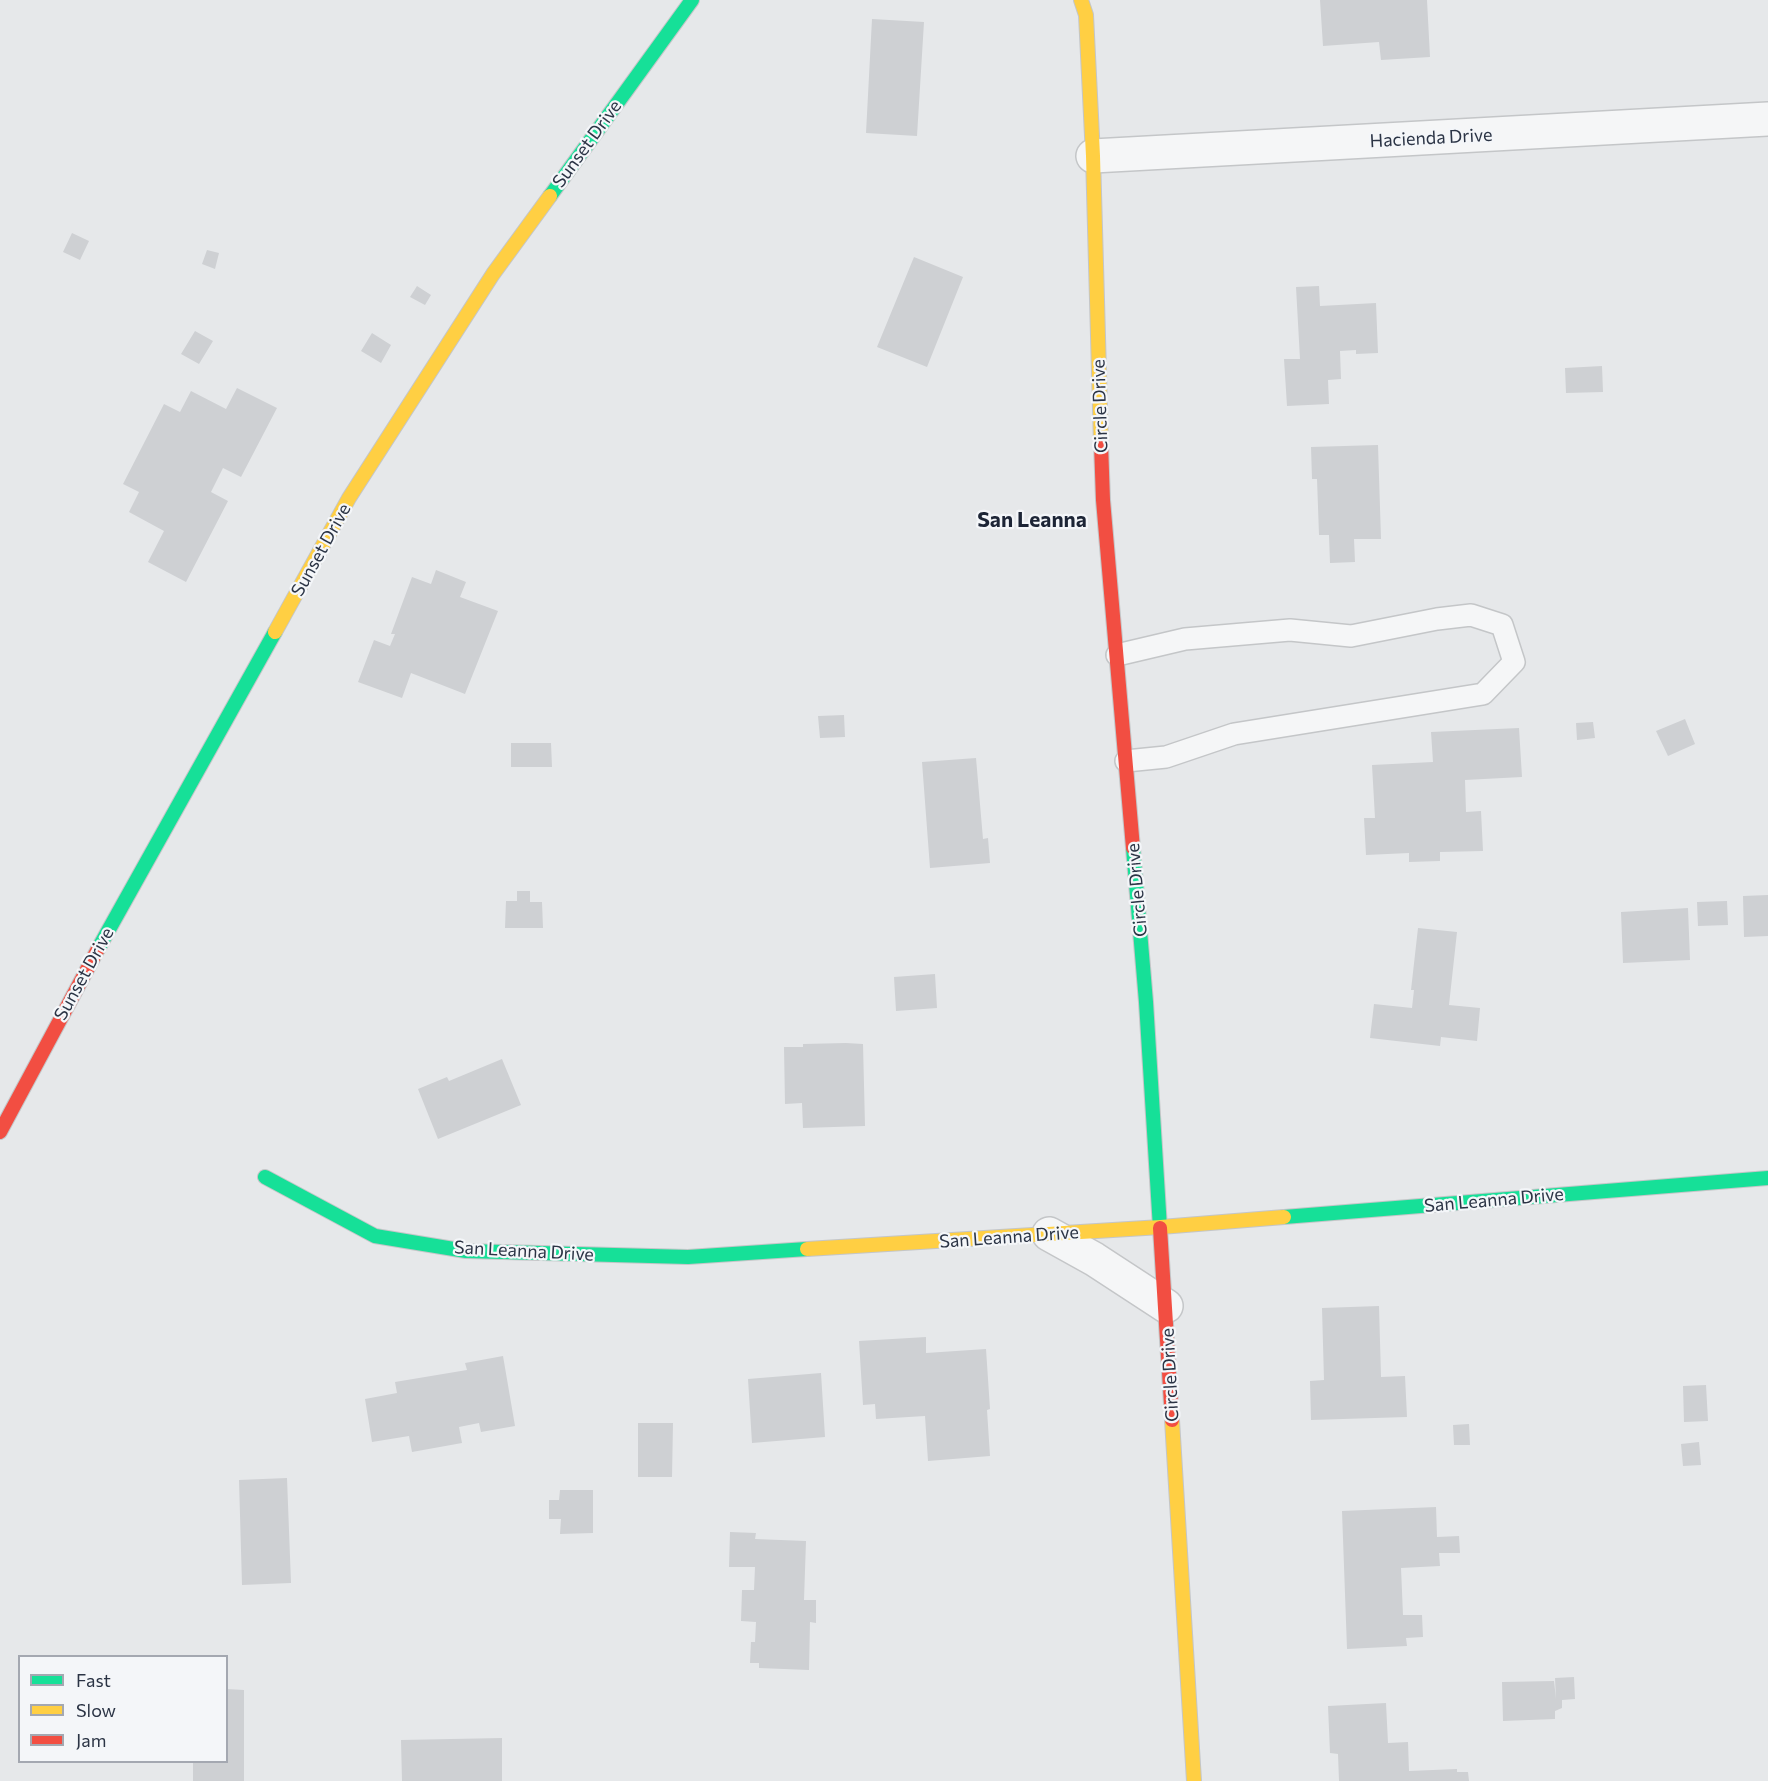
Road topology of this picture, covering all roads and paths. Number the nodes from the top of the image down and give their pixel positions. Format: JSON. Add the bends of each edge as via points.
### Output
{"nodes":[{"id":1,"x":692,"y":0,"type":"edge"},
{"id":2,"x":1081,"y":0,"type":"edge"},
{"id":3,"x":1768,"y":119,"type":"edge"},
{"id":4,"x":1093,"y":156,"type":"junction"},
{"id":5,"x":1117,"y":655,"type":"junction"},
{"id":6,"x":1126,"y":761,"type":"junction"},
{"id":7,"x":0,"y":1132,"type":"edge"},
{"id":8,"x":265,"y":1177,"type":"dead end"},
{"id":9,"x":1768,"y":1178,"type":"edge"},
{"id":10,"x":1161,"y":1227,"type":"junction"},
{"id":11,"x":1049,"y":1234,"type":"junction"},
{"id":12,"x":1166,"y":1306,"type":"junction"},
{"id":13,"x":1194,"y":1781,"type":"edge"}],
"edges":[{"from":1,"to":7,"type":"street","name":"Sunset Drive","via":[[493,274],[349,498]]},
{"from":2,"to":4,"type":"street","name":"Circle Drive","via":[[1086,15]]},
{"from":3,"to":4,"type":"street","name":"Hacienda Drive"},
{"from":4,"to":5,"type":"street","name":"Circle Drive","via":[[1103,500]]},
{"from":5,"to":6,"type":"street","name":"Circle Drive"},
{"from":5,"to":6,"type":"lane","via":[[1185,639],[1290,630],[1352,636],[1471,615],[1502,625],[1514,662],[1483,694],[1234,734],[1166,757]]},
{"from":6,"to":10,"type":"street","name":"Circle Drive"},
{"from":8,"to":11,"type":"street","name":"San Leanna Drive","via":[[375,1236],[466,1251],[688,1257]]},
{"from":9,"to":10,"type":"street","name":"San Leanna Drive"},
{"from":10,"to":11,"type":"street","name":"San Leanna Drive"},
{"from":10,"to":12,"type":"street","name":"Circle Drive"},
{"from":11,"to":12,"type":"street"},
{"from":12,"to":13,"type":"street","name":"Circle Drive"}]}
